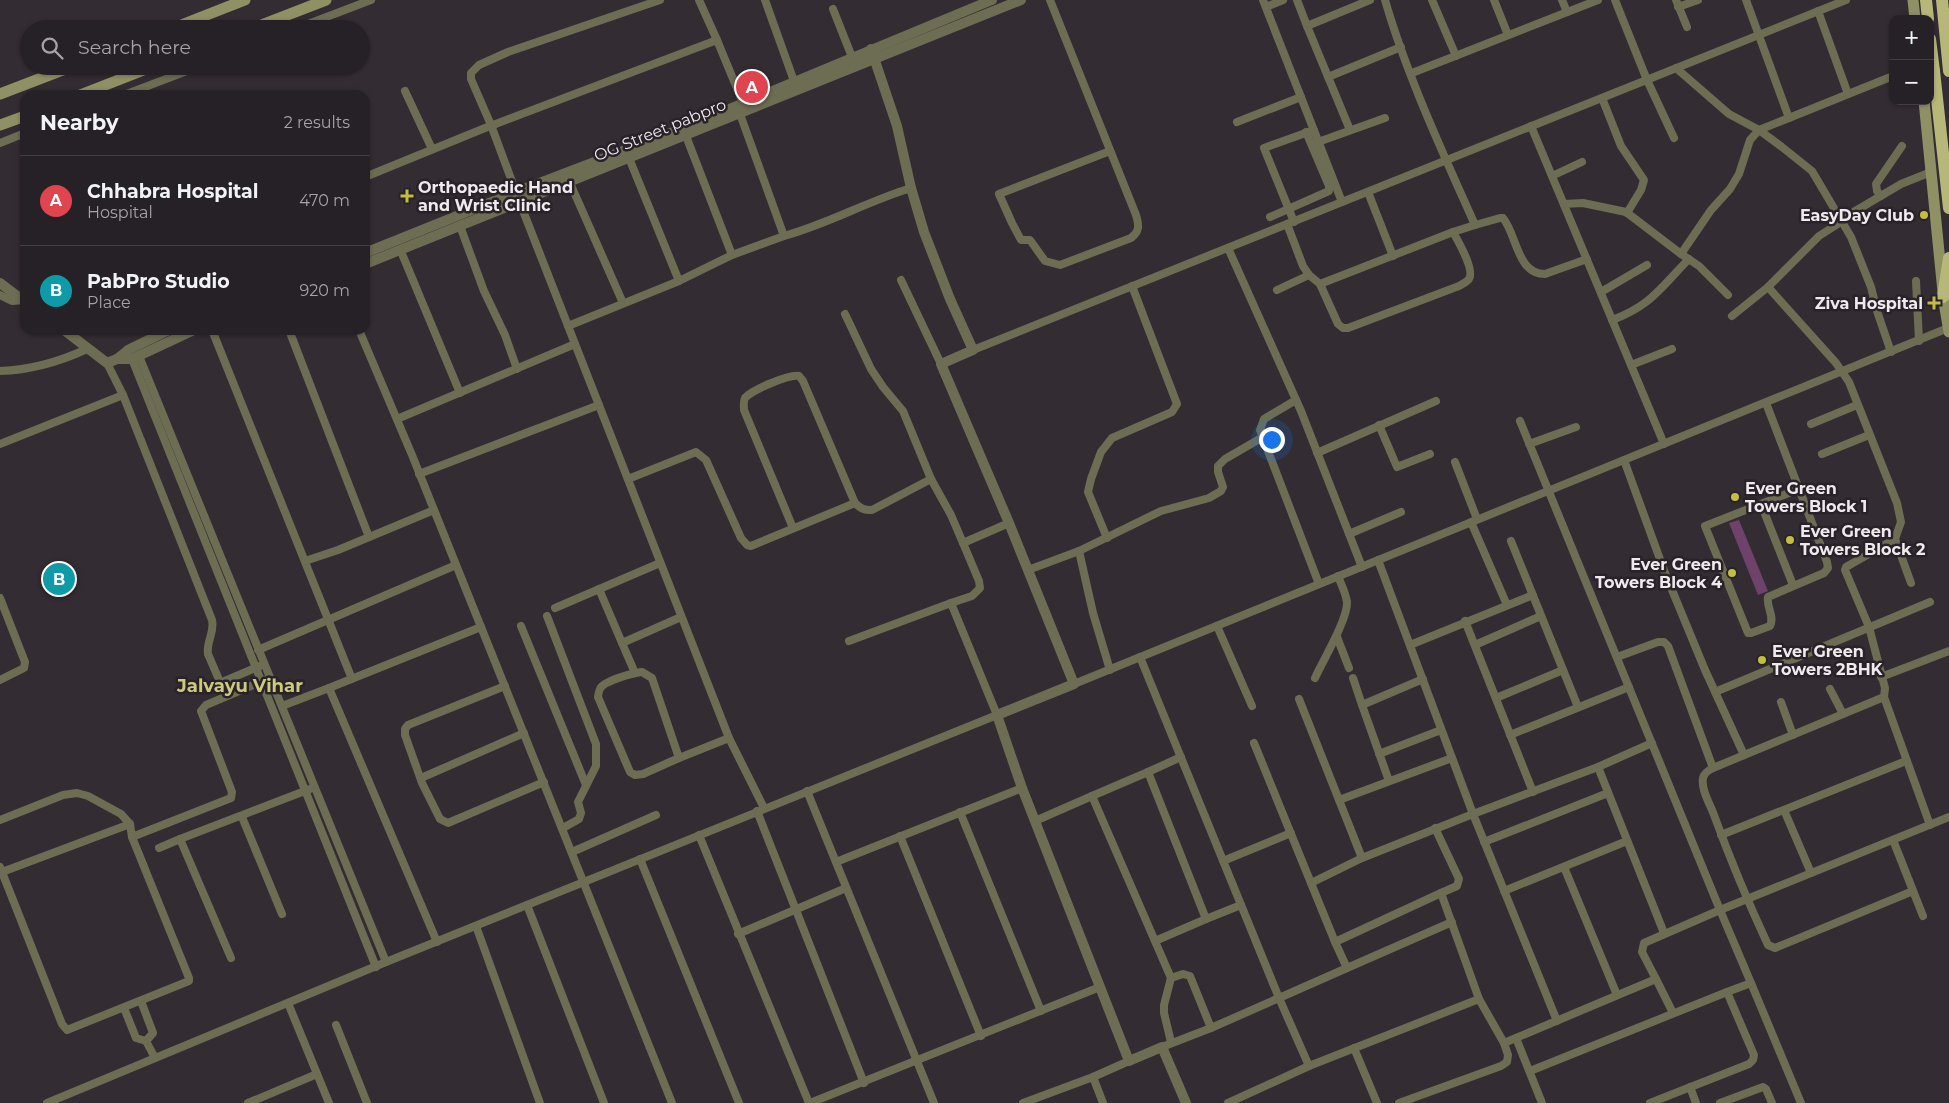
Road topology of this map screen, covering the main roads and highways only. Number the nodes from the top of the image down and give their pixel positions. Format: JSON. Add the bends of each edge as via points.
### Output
{"nodes":[{"id":1,"x":245,"y":0,"type":"edge"},
{"id":2,"x":326,"y":0,"type":"edge"},
{"id":3,"x":1913,"y":0,"type":"edge"},
{"id":4,"x":1926,"y":0,"type":"edge"},
{"id":5,"x":1942,"y":3,"type":"edge"},
{"id":6,"x":1915,"y":15,"type":"edge"},
{"id":7,"x":1928,"y":15,"type":"edge"},
{"id":8,"x":194,"y":20,"type":"edge"},
{"id":9,"x":274,"y":20,"type":"edge"},
{"id":10,"x":1949,"y":70,"type":"edge"},
{"id":11,"x":50,"y":75,"type":"edge"},
{"id":12,"x":131,"y":75,"type":"edge"},
{"id":13,"x":1934,"y":84,"type":"edge"},
{"id":14,"x":93,"y":90,"type":"edge"},
{"id":15,"x":0,"y":94,"type":"edge"},
{"id":16,"x":1924,"y":105,"type":"edge"},
{"id":17,"x":20,"y":118,"type":"edge"},
{"id":18,"x":0,"y":126,"type":"edge"},
{"id":19,"x":1949,"y":208,"type":"edge"},
{"id":20,"x":1949,"y":258,"type":"edge"},
{"id":21,"x":1943,"y":297,"type":"junction"},
{"id":22,"x":1949,"y":330,"type":"edge"}],
"edges":[{"from":1,"to":8,"type":"main road"},
{"from":2,"to":9,"type":"main road"},
{"from":3,"to":6,"type":"main road"},
{"from":4,"to":7,"type":"highway"},
{"from":5,"to":10,"type":"highway"},
{"from":11,"to":15,"type":"main road"},
{"from":12,"to":14,"type":"main road"},
{"from":13,"to":19,"type":"highway"},
{"from":16,"to":21,"type":"main road"},
{"from":17,"to":18,"type":"main road"},
{"from":20,"to":21,"type":"highway"},
{"from":21,"to":22,"type":"main road"}]}
